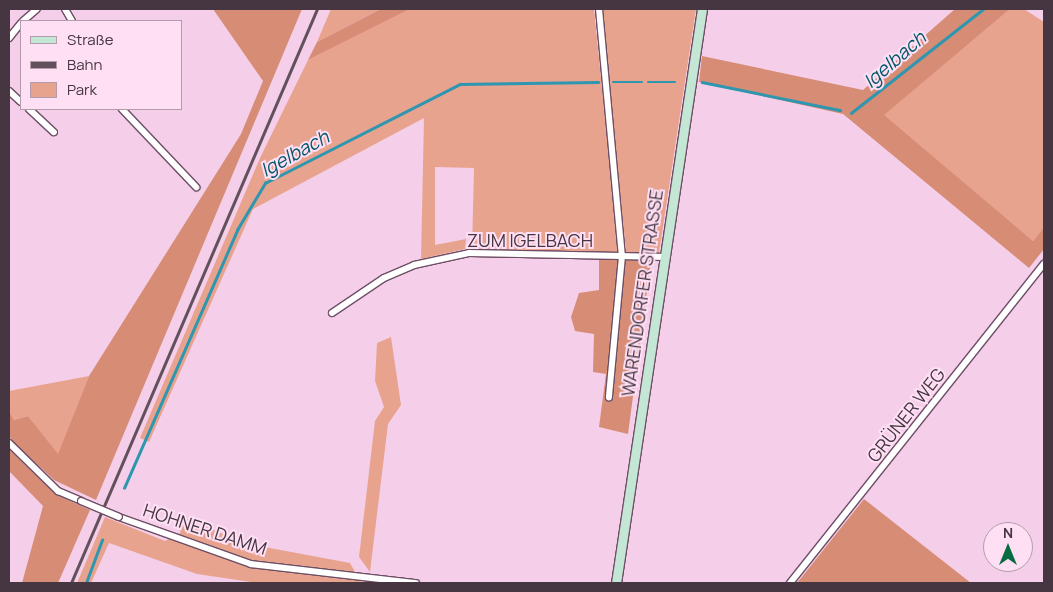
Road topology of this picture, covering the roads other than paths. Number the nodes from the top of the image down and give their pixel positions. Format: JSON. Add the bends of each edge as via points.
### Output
{"nodes":[{"id":1,"x":37,"y":9,"type":"edge"},
{"id":2,"x":65,"y":9,"type":"edge"},
{"id":3,"x":599,"y":9,"type":"edge"},
{"id":4,"x":702,"y":9,"type":"edge"},
{"id":5,"x":24,"y":20,"type":"edge"},
{"id":6,"x":71,"y":20,"type":"edge"},
{"id":7,"x":20,"y":24,"type":"edge"},
{"id":8,"x":9,"y":38,"type":"edge"},
{"id":9,"x":9,"y":91,"type":"edge"},
{"id":10,"x":20,"y":101,"type":"edge"},
{"id":11,"x":30,"y":110,"type":"edge"},
{"id":12,"x":123,"y":110,"type":"edge"},
{"id":13,"x":54,"y":132,"type":"dead end"},
{"id":14,"x":196,"y":187,"type":"dead end"},
{"id":15,"x":622,"y":256,"type":"junction"},
{"id":16,"x":663,"y":257,"type":"junction"},
{"id":17,"x":1044,"y":264,"type":"edge"},
{"id":18,"x":332,"y":313,"type":"dead end"},
{"id":19,"x":609,"y":397,"type":"dead end"},
{"id":20,"x":9,"y":444,"type":"edge"},
{"id":21,"x":416,"y":583,"type":"edge"},
{"id":22,"x":616,"y":583,"type":"edge"},
{"id":23,"x":790,"y":583,"type":"edge"}],
"edges":[{"from":1,"to":5,"type":"street"},
{"from":2,"to":6,"type":"street"},
{"from":3,"to":15,"type":"street"},
{"from":4,"to":16,"type":"street","name":"WARENDORFER STRASSE"},
{"from":7,"to":8,"type":"street"},
{"from":9,"to":10,"type":"street"},
{"from":11,"to":13,"type":"street"},
{"from":12,"to":14,"type":"street"},
{"from":15,"to":16,"type":"street","name":"ZUM IGELBACH"},
{"from":15,"to":18,"type":"street","name":"ZUM IGELBACH","via":[[469,252],[414,265],[384,278]]},
{"from":15,"to":19,"type":"street"},
{"from":16,"to":22,"type":"street","name":"WARENDORFER STRASSE"},
{"from":17,"to":23,"type":"street","name":"GRÜNER WEG"},
{"from":20,"to":21,"type":"street","name":"HOHNER DAMM","bridge":true,"via":[[58,491],[119,517],[251,564]]}]}
